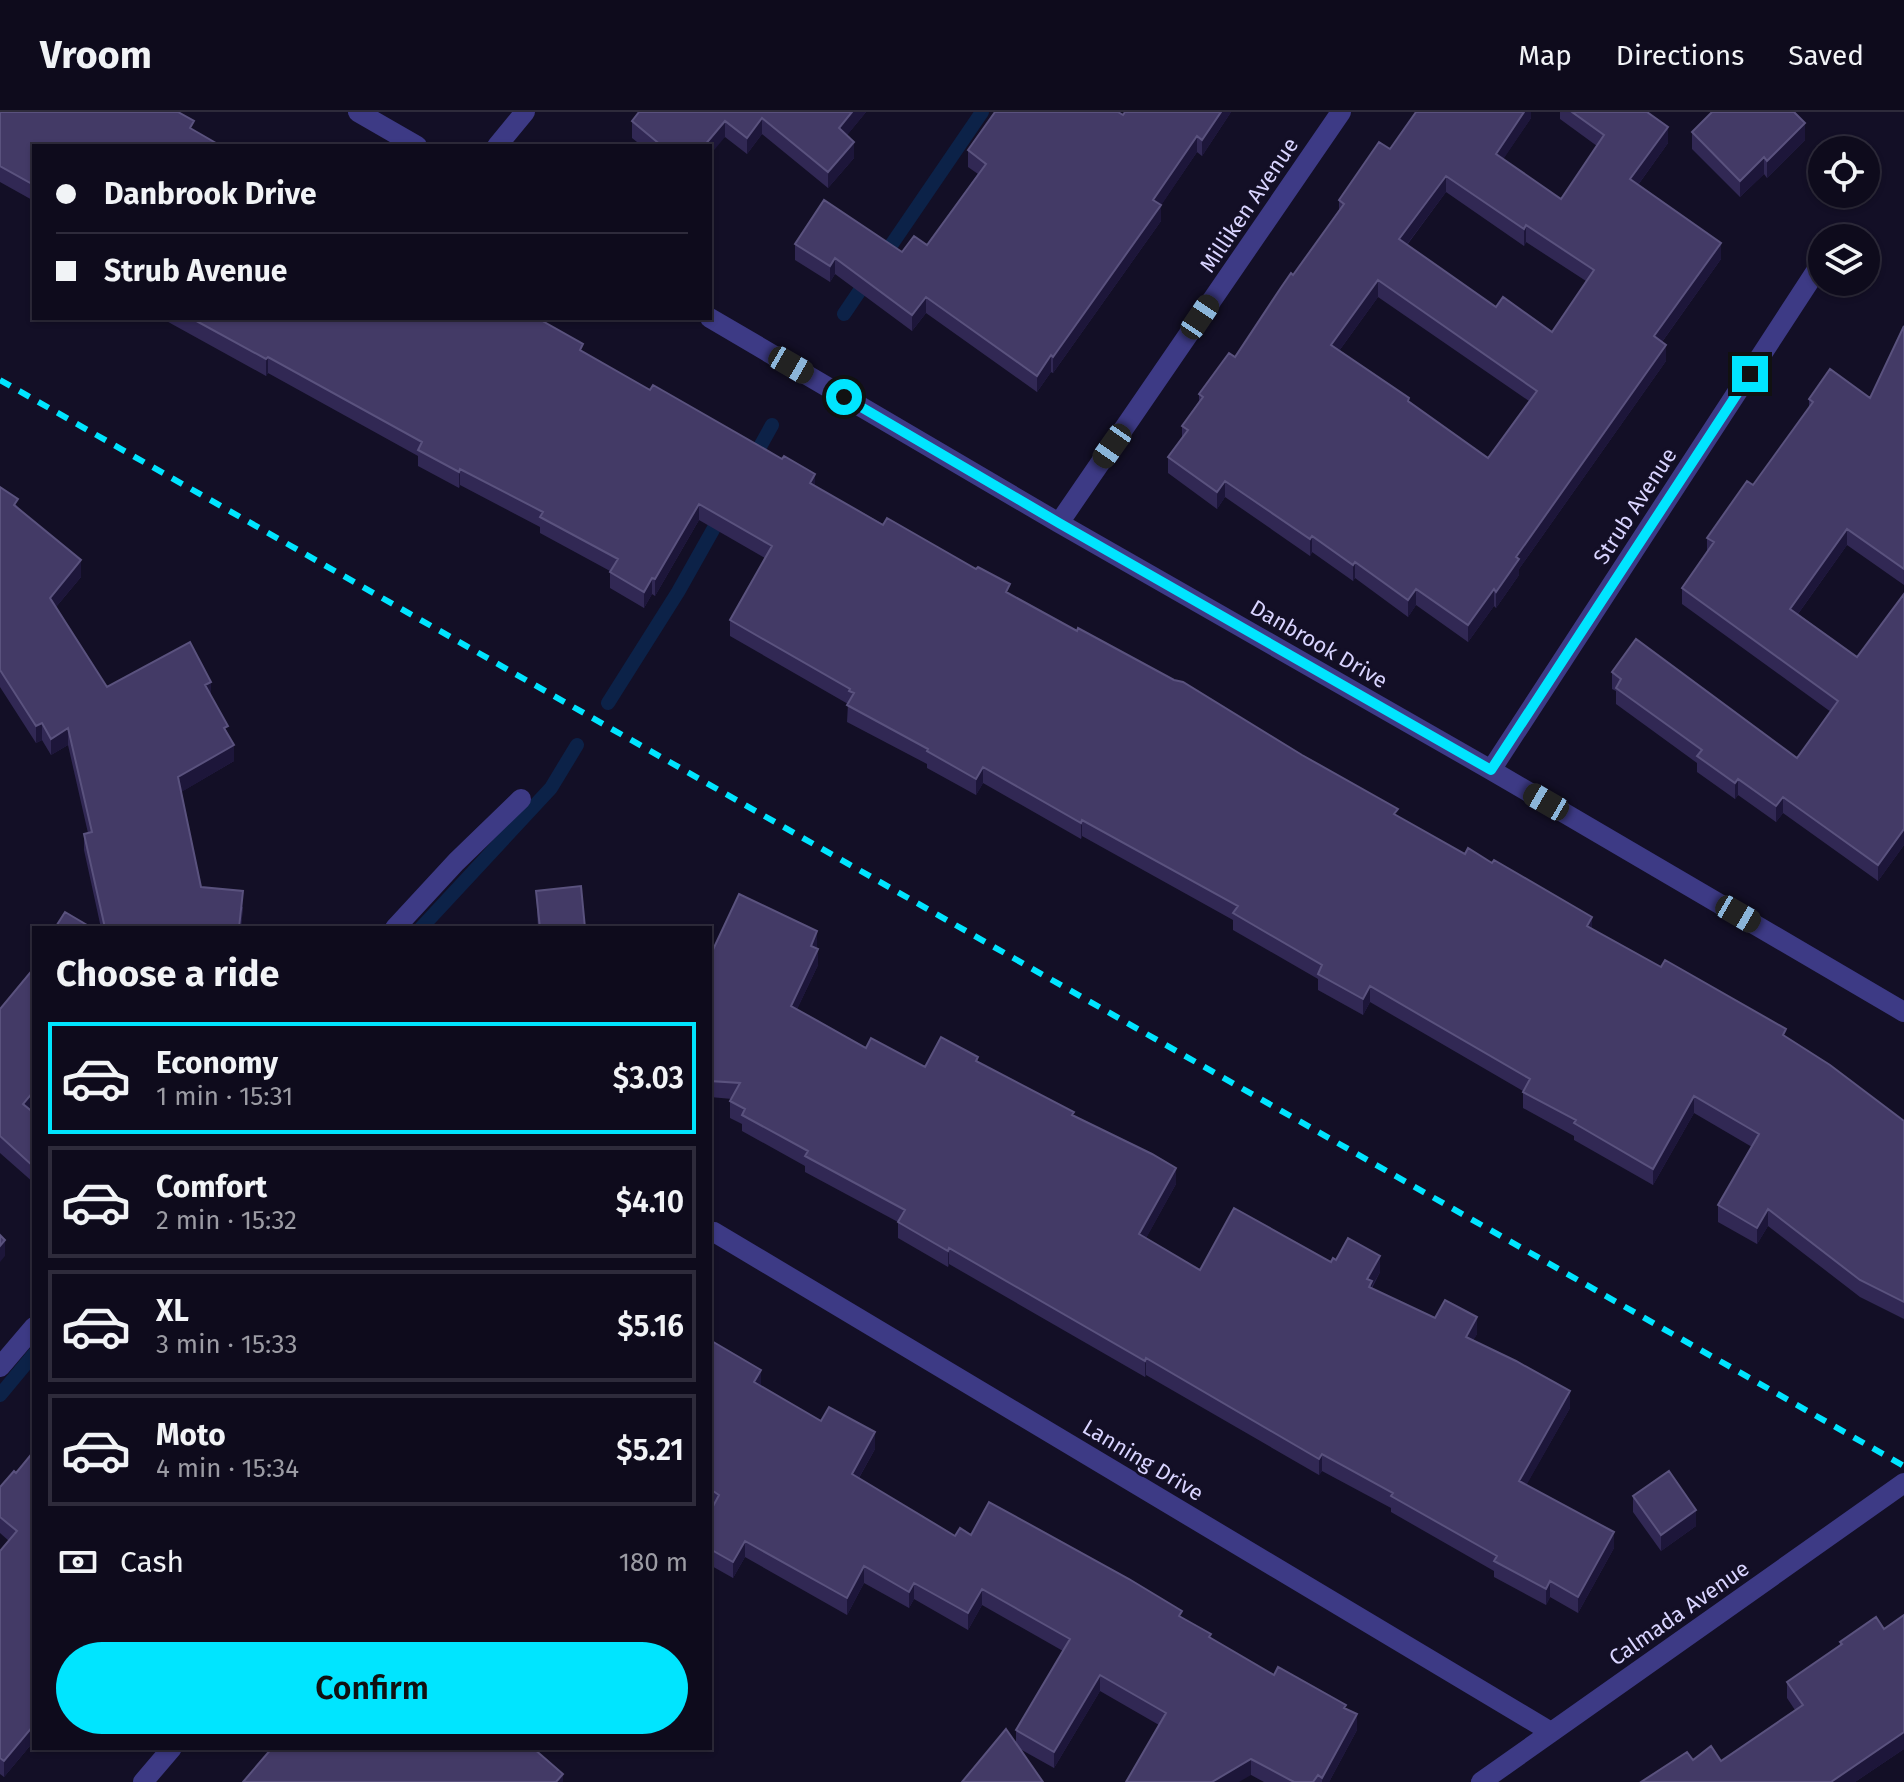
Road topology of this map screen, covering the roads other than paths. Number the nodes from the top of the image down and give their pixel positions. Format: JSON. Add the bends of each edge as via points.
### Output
{"nodes":[{"id":1,"x":358,"y":112,"type":"edge"},
{"id":2,"x":525,"y":112,"type":"edge"},
{"id":3,"x":1341,"y":112,"type":"edge"},
{"id":4,"x":414,"y":144,"type":"edge"},
{"id":5,"x":499,"y":144,"type":"edge"},
{"id":6,"x":1808,"y":283,"type":"edge"},
{"id":7,"x":712,"y":319,"type":"edge"},
{"id":8,"x":1059,"y":523,"type":"junction"},
{"id":9,"x":1491,"y":770,"type":"junction"},
{"id":10,"x":521,"y":799,"type":"dead end"},
{"id":11,"x":397,"y":926,"type":"edge"},
{"id":12,"x":1904,"y":1010,"type":"edge"},
{"id":13,"x":712,"y":1232,"type":"edge"},
{"id":14,"x":32,"y":1329,"type":"edge"},
{"id":15,"x":0,"y":1367,"type":"edge"},
{"id":16,"x":1904,"y":1483,"type":"edge"},
{"id":17,"x":1551,"y":1732,"type":"junction"},
{"id":18,"x":170,"y":1750,"type":"edge"},
{"id":19,"x":143,"y":1782,"type":"edge"},
{"id":20,"x":1481,"y":1782,"type":"edge"}],
"edges":[{"from":1,"to":4,"type":"street"},
{"from":2,"to":5,"type":"street"},
{"from":3,"to":8,"type":"street","name":"Milliken Avenue"},
{"from":6,"to":9,"type":"street","name":"Strub Avenue"},
{"from":7,"to":8,"type":"street","name":"Danbrook Drive"},
{"from":8,"to":9,"type":"street","name":"Danbrook Drive"},
{"from":9,"to":12,"type":"street","name":"Danbrook Drive"},
{"from":10,"to":11,"type":"street"},
{"from":13,"to":17,"type":"street","name":"Lanning Drive"},
{"from":14,"to":15,"type":"street"},
{"from":16,"to":17,"type":"street","name":"Calmada Avenue"},
{"from":17,"to":20,"type":"street","name":"Calmada Avenue"},
{"from":18,"to":19,"type":"street"}]}
